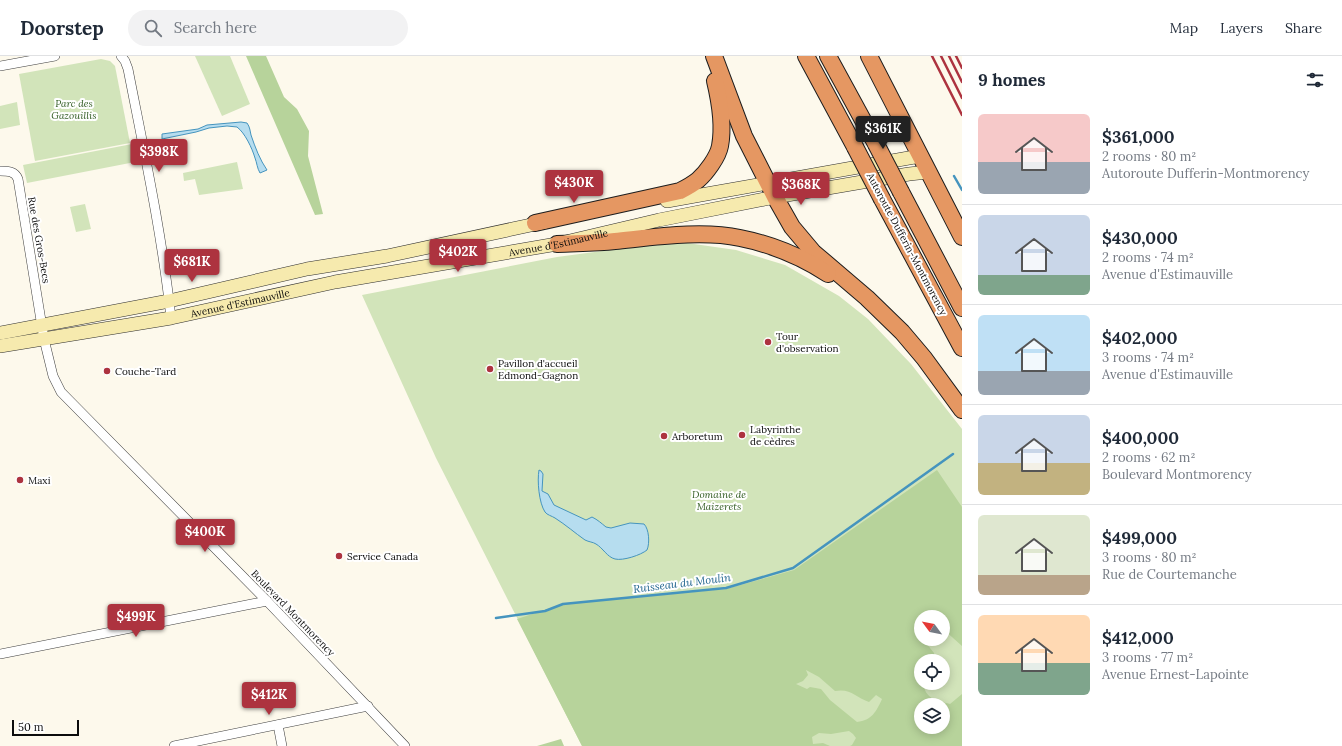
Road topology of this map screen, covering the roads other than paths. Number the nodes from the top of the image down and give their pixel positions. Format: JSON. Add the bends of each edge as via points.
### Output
{"nodes":[{"id":1,"x":55,"y":56,"type":"edge"},
{"id":2,"x":121,"y":56,"type":"edge"},
{"id":3,"x":710,"y":56,"type":"edge"},
{"id":4,"x":714,"y":56,"type":"edge"},
{"id":5,"x":806,"y":56,"type":"edge"},
{"id":6,"x":828,"y":56,"type":"edge"},
{"id":7,"x":869,"y":56,"type":"edge"},
{"id":8,"x":0,"y":66,"type":"edge"},
{"id":9,"x":920,"y":156,"type":"junction"},
{"id":10,"x":0,"y":171,"type":"edge"},
{"id":11,"x":928,"y":172,"type":"junction"},
{"id":12,"x":768,"y":183,"type":"junction"},
{"id":13,"x":774,"y":197,"type":"junction"},
{"id":14,"x":535,"y":223,"type":"junction"},
{"id":15,"x":962,"y":237,"type":"edge"},
{"id":16,"x":557,"y":244,"type":"junction"},
{"id":17,"x":867,"y":298,"type":"junction"},
{"id":18,"x":169,"y":301,"type":"junction"},
{"id":19,"x":962,"y":308,"type":"edge"},
{"id":20,"x":171,"y":318,"type":"junction"},
{"id":21,"x":42,"y":325,"type":"junction"},
{"id":22,"x":0,"y":333,"type":"edge"},
{"id":23,"x":44,"y":338,"type":"junction"},
{"id":24,"x":0,"y":346,"type":"edge"},
{"id":25,"x":962,"y":348,"type":"edge"},
{"id":26,"x":962,"y":410,"type":"edge"},
{"id":27,"x":267,"y":601,"type":"junction"},
{"id":28,"x":0,"y":654,"type":"edge"},
{"id":29,"x":368,"y":706,"type":"junction"},
{"id":30,"x":278,"y":725,"type":"junction"},
{"id":31,"x":174,"y":746,"type":"edge"},
{"id":32,"x":282,"y":746,"type":"edge"},
{"id":33,"x":405,"y":746,"type":"edge"}],
"edges":[{"from":1,"to":8,"type":"street"},
{"from":2,"to":18,"type":"street","via":[[128,69],[143,143]]},
{"from":3,"to":14,"type":"highway","via":[[719,97],[722,128],[720,148],[711,165],[698,180],[680,191]]},
{"from":4,"to":12,"type":"highway","via":[[744,136]]},
{"from":5,"to":25,"type":"highway","name":"Autoroute Dufferin-Montmorency","bridge":true},
{"from":6,"to":19,"type":"highway","name":"Autoroute Dufferin-Montmorency","bridge":true},
{"from":7,"to":9,"type":"highway"},
{"from":9,"to":11,"type":"highway"},
{"from":9,"to":12,"type":"main road","name":"Avenue d'Estimauville"},
{"from":10,"to":21,"type":"street","name":"Rue des Gros-Becs","via":[[13,173],[18,179]]},
{"from":11,"to":13,"type":"main road","name":"Avenue d'Estimauville"},
{"from":11,"to":15,"type":"highway"},
{"from":12,"to":13,"type":"highway"},
{"from":12,"to":14,"type":"main road","name":"Avenue d'Estimauville"},
{"from":13,"to":16,"type":"main road","name":"Avenue d'Estimauville"},
{"from":13,"to":17,"type":"highway","via":[[801,239]]},
{"from":14,"to":18,"type":"main road","name":"Avenue d'Estimauville","via":[[387,256],[307,269]]},
{"from":16,"to":17,"type":"highway","via":[[677,235],[740,238],[798,258],[823,270]]},
{"from":16,"to":20,"type":"main road","name":"Avenue d'Estimauville","via":[[336,282]]},
{"from":17,"to":26,"type":"highway","via":[[902,332]]},
{"from":18,"to":20,"type":"street"},
{"from":18,"to":21,"type":"main road","name":"Avenue d'Estimauville"},
{"from":20,"to":23,"type":"main road","name":"Avenue d'Estimauville"},
{"from":21,"to":22,"type":"main road","name":"Avenue d'Estimauville"},
{"from":21,"to":23,"type":"street","name":"Boulevard Montmorency"},
{"from":23,"to":24,"type":"main road","name":"Avenue d'Estimauville"},
{"from":23,"to":27,"type":"street","name":"Boulevard Montmorency","via":[[52,376],[61,392]]},
{"from":27,"to":28,"type":"street"},
{"from":27,"to":29,"type":"street","name":"Boulevard Montmorency"},
{"from":29,"to":30,"type":"street"},
{"from":29,"to":33,"type":"street","name":"Boulevard Montmorency"},
{"from":30,"to":31,"type":"street"},
{"from":30,"to":32,"type":"street"}]}
